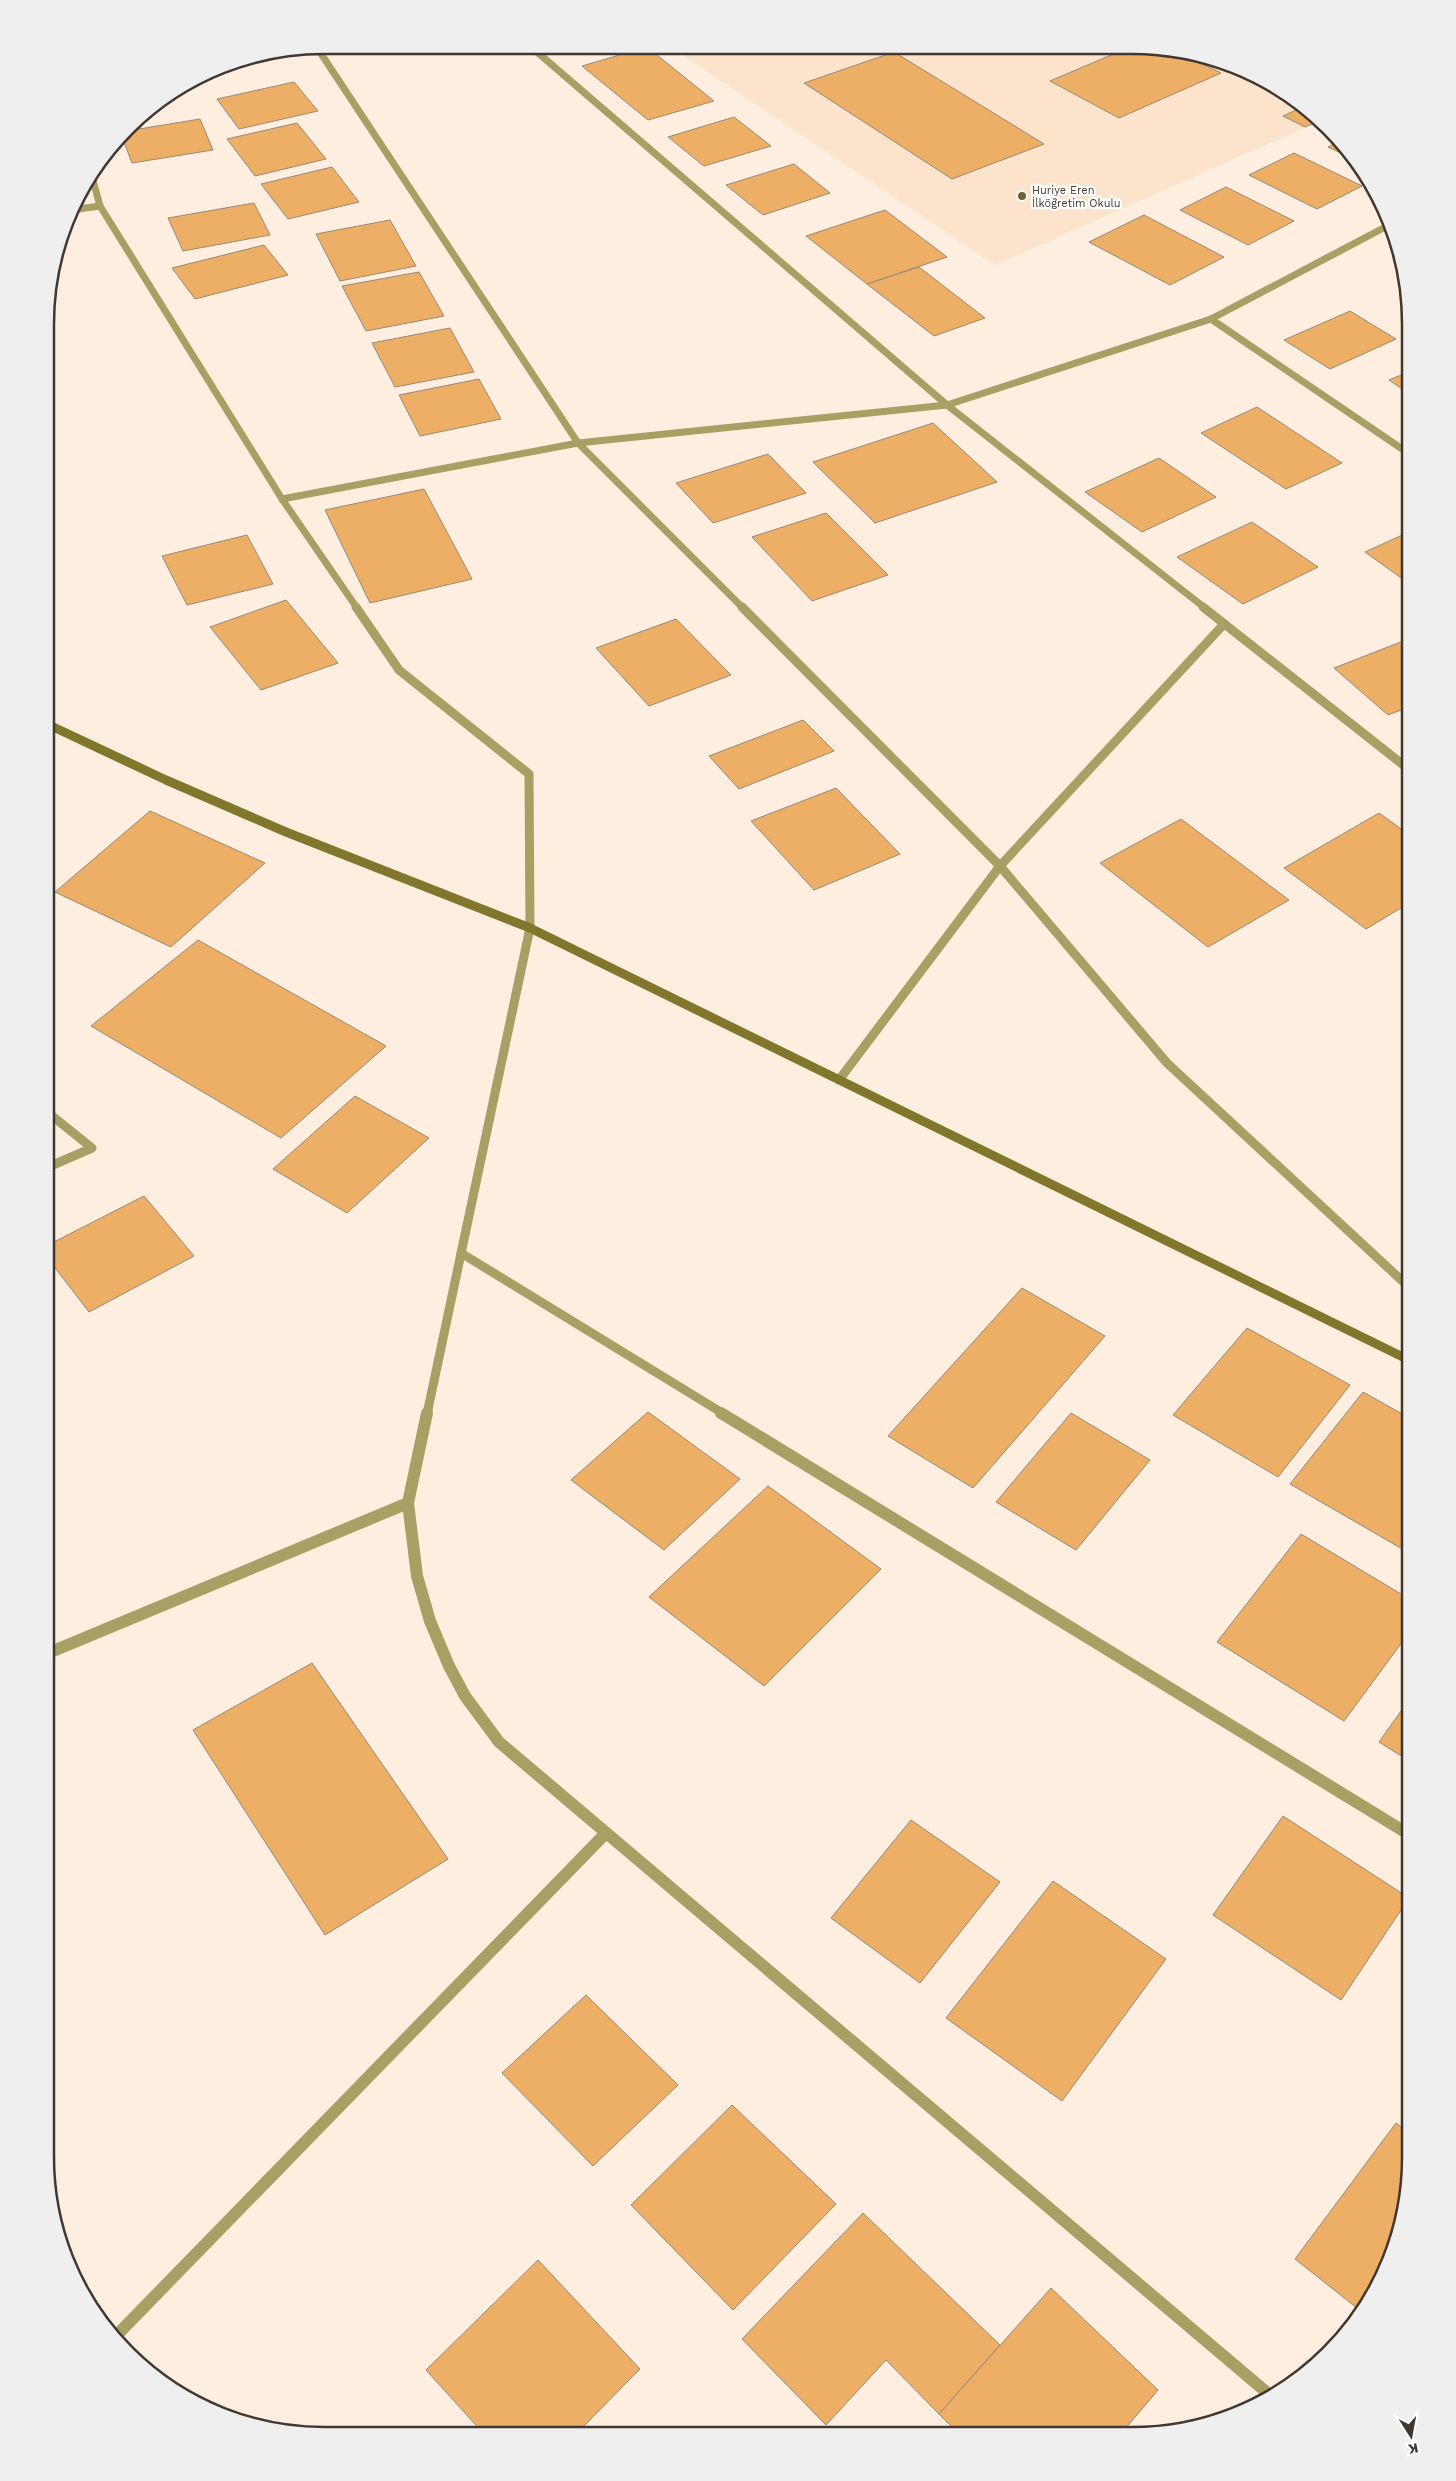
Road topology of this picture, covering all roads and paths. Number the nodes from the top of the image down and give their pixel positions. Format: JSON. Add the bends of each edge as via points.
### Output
{"nodes":[{"id":1,"x":321,"y":54,"type":"edge"},
{"id":2,"x":539,"y":54,"type":"edge"},
{"id":3,"x":94,"y":183,"type":"edge"},
{"id":4,"x":100,"y":206,"type":"junction"},
{"id":5,"x":80,"y":209,"type":"edge"},
{"id":6,"x":1385,"y":227,"type":"edge"},
{"id":7,"x":1211,"y":319,"type":"junction"},
{"id":8,"x":947,"y":405,"type":"junction"},
{"id":9,"x":578,"y":443,"type":"junction"},
{"id":10,"x":1402,"y":450,"type":"edge"},
{"id":11,"x":282,"y":499,"type":"junction"},
{"id":12,"x":1224,"y":624,"type":"junction"},
{"id":13,"x":54,"y":727,"type":"edge"},
{"id":14,"x":1402,"y":764,"type":"edge"},
{"id":15,"x":1000,"y":866,"type":"junction"},
{"id":16,"x":530,"y":928,"type":"junction"},
{"id":17,"x":839,"y":1080,"type":"junction"},
{"id":18,"x":54,"y":1117,"type":"edge"},
{"id":19,"x":54,"y":1165,"type":"edge"},
{"id":20,"x":461,"y":1253,"type":"junction"},
{"id":21,"x":1402,"y":1282,"type":"edge"},
{"id":22,"x":1402,"y":1358,"type":"edge"},
{"id":23,"x":408,"y":1503,"type":"junction"},
{"id":24,"x":54,"y":1651,"type":"edge"},
{"id":25,"x":1402,"y":1830,"type":"edge"},
{"id":26,"x":606,"y":1833,"type":"junction"},
{"id":27,"x":119,"y":2333,"type":"edge"},
{"id":28,"x":1266,"y":2392,"type":"edge"}],
"edges":[{"from":1,"to":9,"type":"street"},
{"from":2,"to":8,"type":"street"},
{"from":3,"to":4,"type":"street"},
{"from":4,"to":5,"type":"street"},
{"from":4,"to":11,"type":"street"},
{"from":6,"to":7,"type":"street"},
{"from":7,"to":8,"type":"street"},
{"from":7,"to":10,"type":"street"},
{"from":8,"to":9,"type":"street"},
{"from":8,"to":12,"type":"street"},
{"from":9,"to":11,"type":"street"},
{"from":9,"to":15,"type":"street"},
{"from":11,"to":16,"type":"street","via":[[399,670],[528,774]]},
{"from":12,"to":14,"type":"street"},
{"from":12,"to":15,"type":"street"},
{"from":13,"to":16,"type":"street","via":[[284,833]]},
{"from":15,"to":17,"type":"street"},
{"from":15,"to":21,"type":"street","via":[[1167,1063]]},
{"from":16,"to":17,"type":"street"},
{"from":16,"to":20,"type":"street"},
{"from":17,"to":22,"type":"street"},
{"from":18,"to":19,"type":"street","via":[[92,1148]]},
{"from":20,"to":23,"type":"street"},
{"from":20,"to":25,"type":"street"},
{"from":23,"to":24,"type":"street"},
{"from":23,"to":26,"type":"street","via":[[419,1591],[434,1634],[461,1690],[499,1742]]},
{"from":26,"to":27,"type":"street"},
{"from":26,"to":28,"type":"street"}]}
